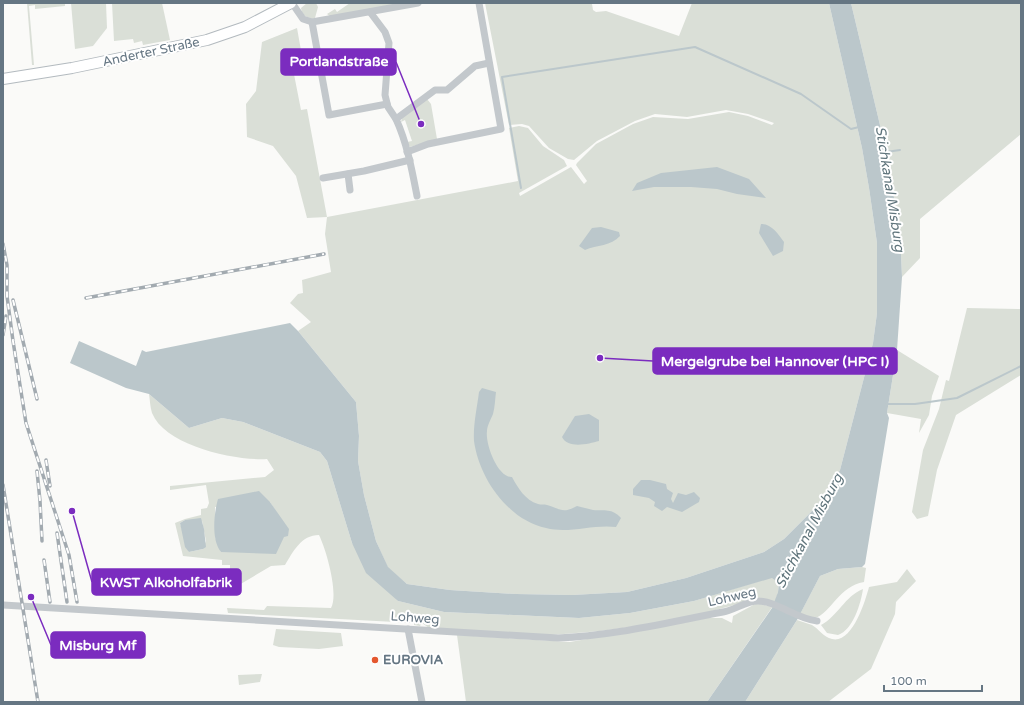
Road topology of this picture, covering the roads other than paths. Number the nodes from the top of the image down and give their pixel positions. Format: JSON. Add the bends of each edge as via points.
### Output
{"nodes":[{"id":1,"x":292,"y":3,"type":"edge"},
{"id":2,"x":418,"y":3,"type":"edge"},
{"id":3,"x":479,"y":3,"type":"edge"},
{"id":4,"x":370,"y":12,"type":"junction"},
{"id":5,"x":312,"y":22,"type":"junction"},
{"id":6,"x":489,"y":63,"type":"junction"},
{"id":7,"x":3,"y":79,"type":"edge"},
{"id":8,"x":387,"y":104,"type":"junction"},
{"id":9,"x":396,"y":119,"type":"junction"},
{"id":10,"x":407,"y":152,"type":"junction"},
{"id":11,"x":410,"y":160,"type":"junction"},
{"id":12,"x":348,"y":174,"type":"junction"},
{"id":13,"x":323,"y":178,"type":"dead end"},
{"id":14,"x":350,"y":190,"type":"dead end"},
{"id":15,"x":417,"y":196,"type":"dead end"},
{"id":16,"x":3,"y":605,"type":"edge"},
{"id":17,"x":818,"y":622,"type":"dead end"},
{"id":18,"x":408,"y":629,"type":"junction"},
{"id":19,"x":422,"y":702,"type":"edge"}],
"edges":[{"from":1,"to":5,"type":"street","via":[[303,19]]},
{"from":1,"to":7,"type":"main road","name":"Anderter Straße","via":[[246,27],[207,40],[72,68]]},
{"from":2,"to":4,"type":"street"},
{"from":3,"to":6,"type":"street"},
{"from":4,"to":5,"type":"street"},
{"from":4,"to":8,"type":"street","via":[[385,32],[389,43],[385,95]]},
{"from":5,"to":8,"type":"street","via":[[329,115]]},
{"from":6,"to":9,"type":"street","via":[[475,66],[447,90],[435,90]]},
{"from":6,"to":10,"type":"street","via":[[501,129],[428,144]]},
{"from":8,"to":9,"type":"street"},
{"from":9,"to":10,"type":"street"},
{"from":10,"to":11,"type":"street"},
{"from":11,"to":12,"type":"street"},
{"from":11,"to":15,"type":"street"},
{"from":12,"to":13,"type":"street"},
{"from":12,"to":14,"type":"street"},
{"from":16,"to":18,"type":"street","name":"Lohweg"},
{"from":17,"to":18,"type":"street","name":"Lohweg","via":[[803,619],[769,603],[752,602],[728,612],[572,638]]},
{"from":18,"to":19,"type":"street"}]}
